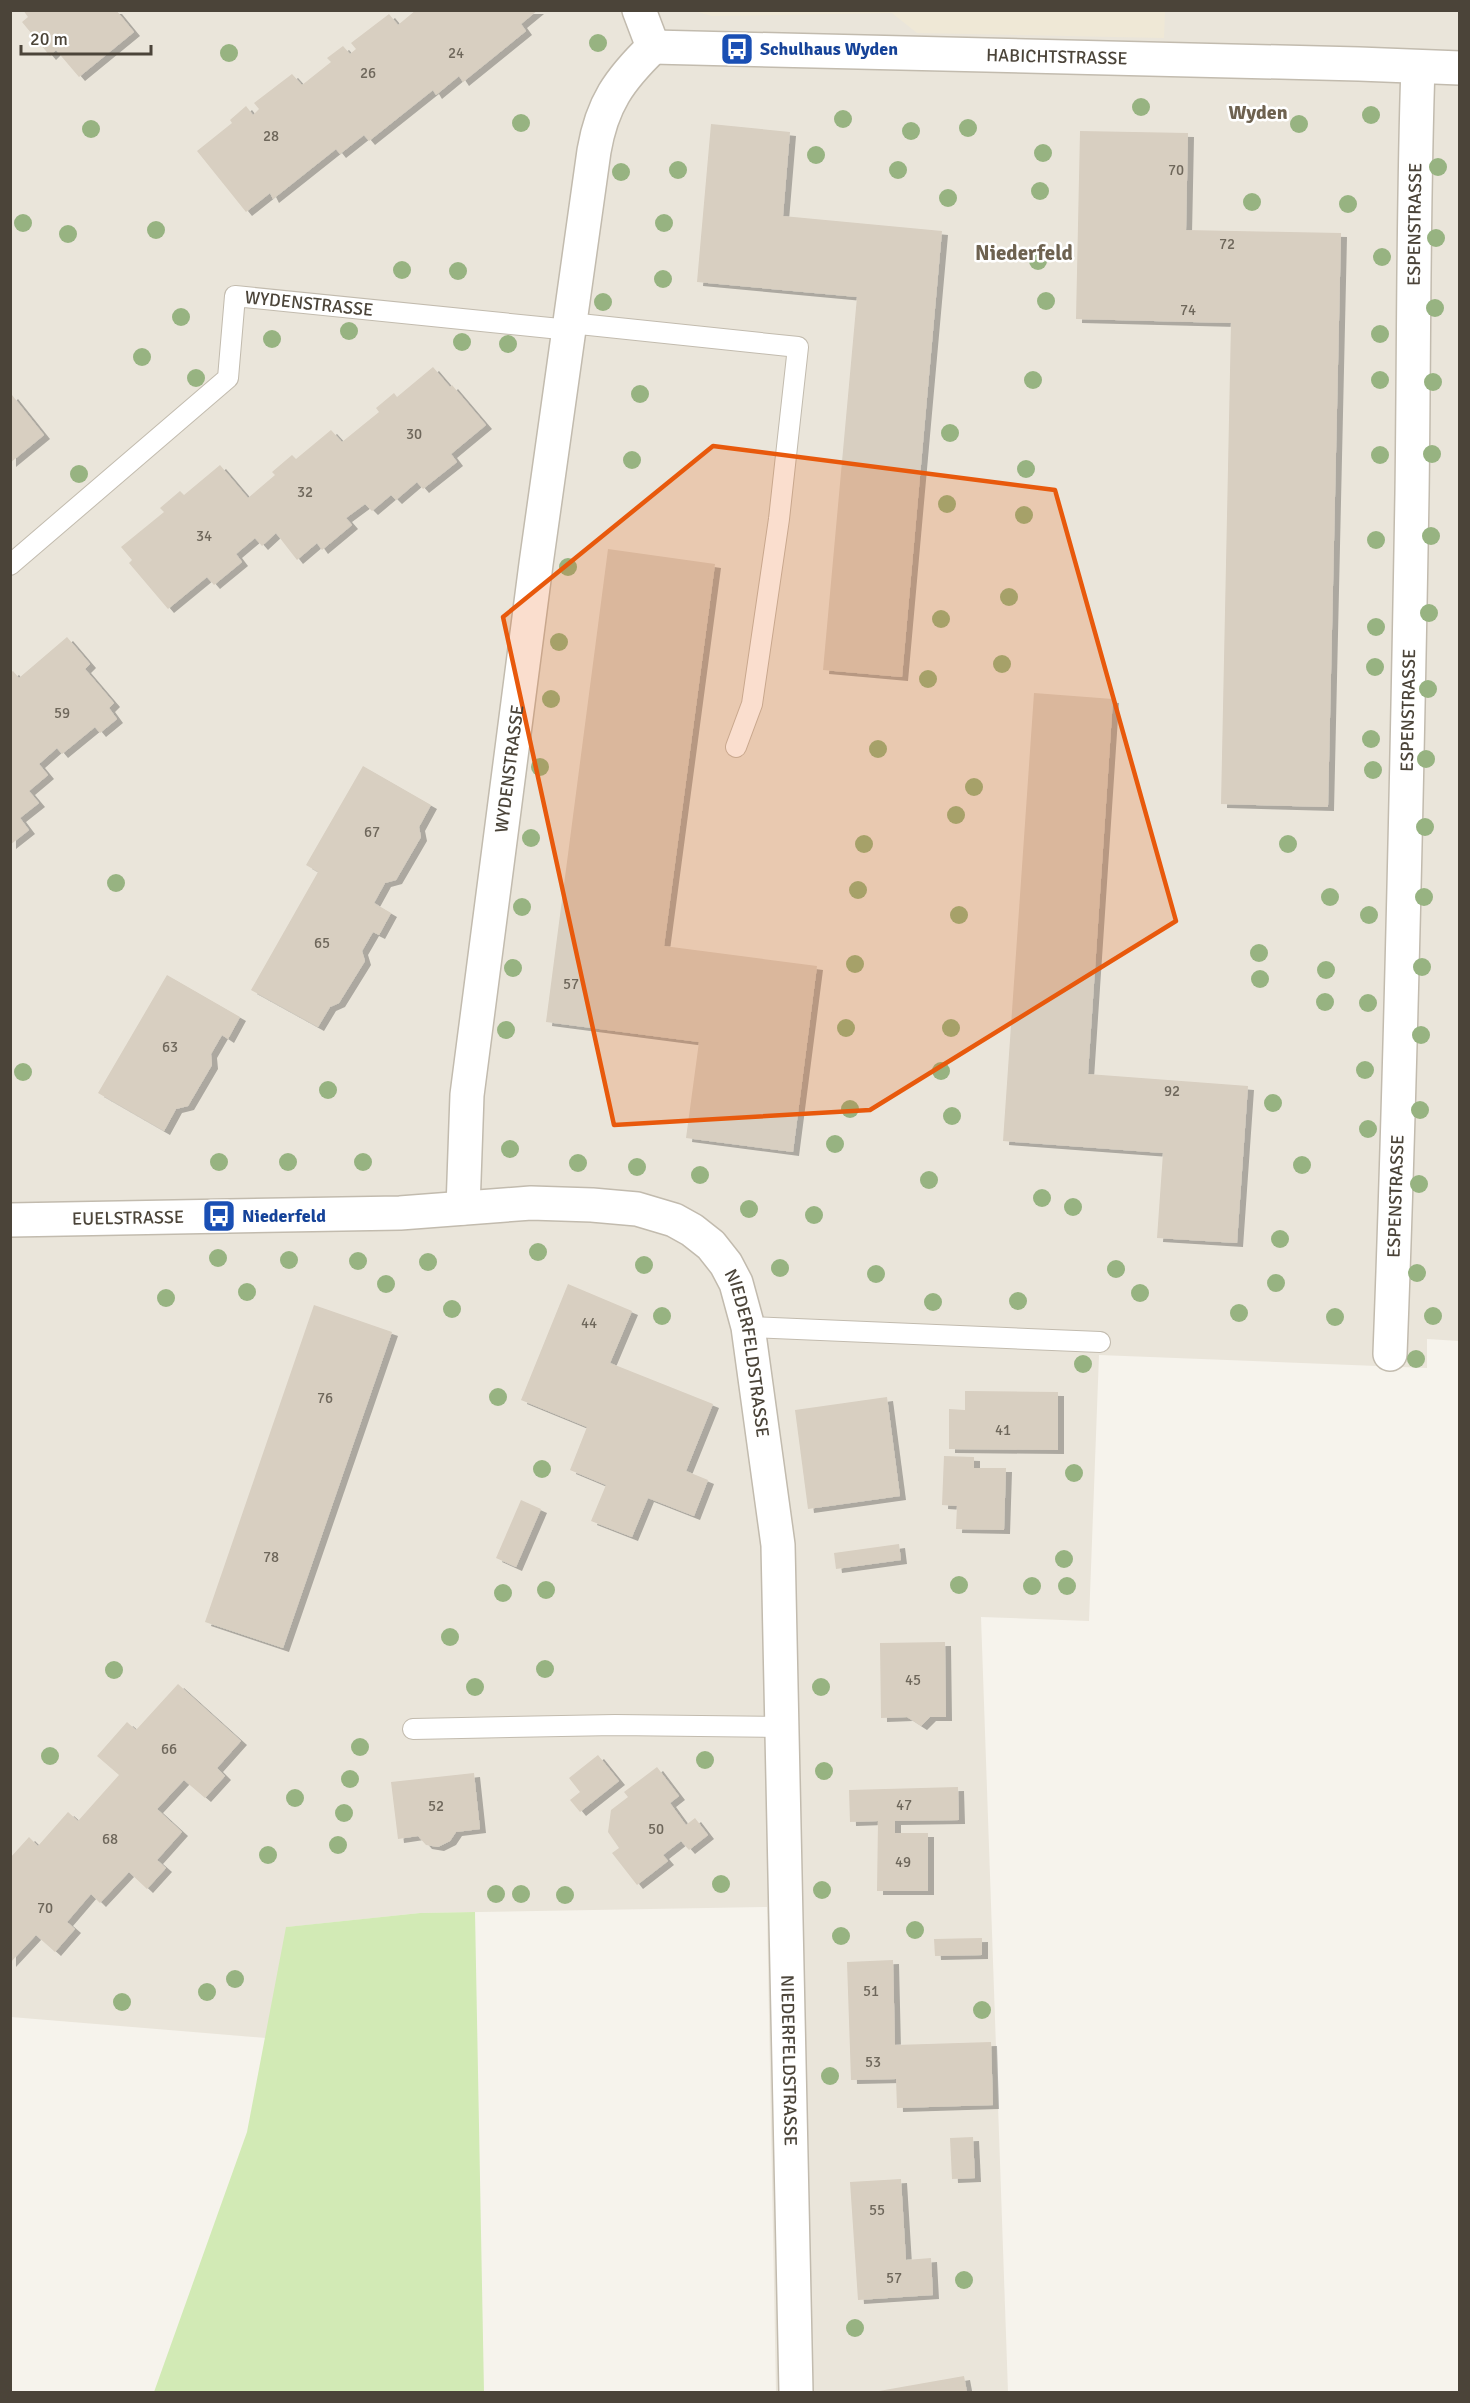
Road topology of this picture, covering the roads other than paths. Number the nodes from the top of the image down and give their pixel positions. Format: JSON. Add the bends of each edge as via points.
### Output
{"nodes":[{"id":1,"x":639,"y":10,"type":"edge"},
{"id":2,"x":653,"y":47,"type":"junction"},
{"id":3,"x":1418,"y":67,"type":"junction"},
{"id":4,"x":1460,"y":68,"type":"edge"},
{"id":5,"x":570,"y":326,"type":"junction"},
{"id":6,"x":10,"y":565,"type":"edge"},
{"id":7,"x":736,"y":747,"type":"dead end"},
{"id":8,"x":463,"y":1208,"type":"junction"},
{"id":9,"x":10,"y":1220,"type":"edge"},
{"id":10,"x":748,"y":1327,"type":"junction"},
{"id":11,"x":1100,"y":1342,"type":"dead end"},
{"id":12,"x":1390,"y":1354,"type":"dead end"},
{"id":13,"x":782,"y":1727,"type":"junction"},
{"id":14,"x":413,"y":1729,"type":"dead end"},
{"id":15,"x":796,"y":2392,"type":"edge"}],
"edges":[{"from":1,"to":2,"type":"street"},
{"from":2,"to":3,"type":"street","name":"HABICHTSTRASSE"},
{"from":2,"to":5,"type":"street","name":"WYDENSTRASSE","via":[[614,92],[598,130]]},
{"from":3,"to":4,"type":"street","name":"HABICHTSTRASSE"},
{"from":3,"to":12,"type":"street","name":"ESPENSTRASSE","via":[[1412,495]]},
{"from":5,"to":6,"type":"lane","name":"WYDENSTRASSE","via":[[235,296],[228,378]]},
{"from":5,"to":7,"type":"lane","via":[[798,346],[752,704]]},
{"from":5,"to":8,"type":"street","name":"WYDENSTRASSE","via":[[467,1095]]},
{"from":8,"to":9,"type":"street","name":"EUELSTRASSE","via":[[390,1213]]},
{"from":8,"to":10,"type":"street","name":"NIEDERFELDSTRASSE","via":[[531,1203],[592,1205],[637,1209],[674,1220],[711,1245],[726,1264],[736,1283]]},
{"from":10,"to":11,"type":"lane"},
{"from":10,"to":13,"type":"street","name":"NIEDERFELDSTRASSE","via":[[778,1545]]},
{"from":13,"to":14,"type":"lane"},
{"from":13,"to":15,"type":"street","name":"NIEDERFELDSTRASSE"}]}
